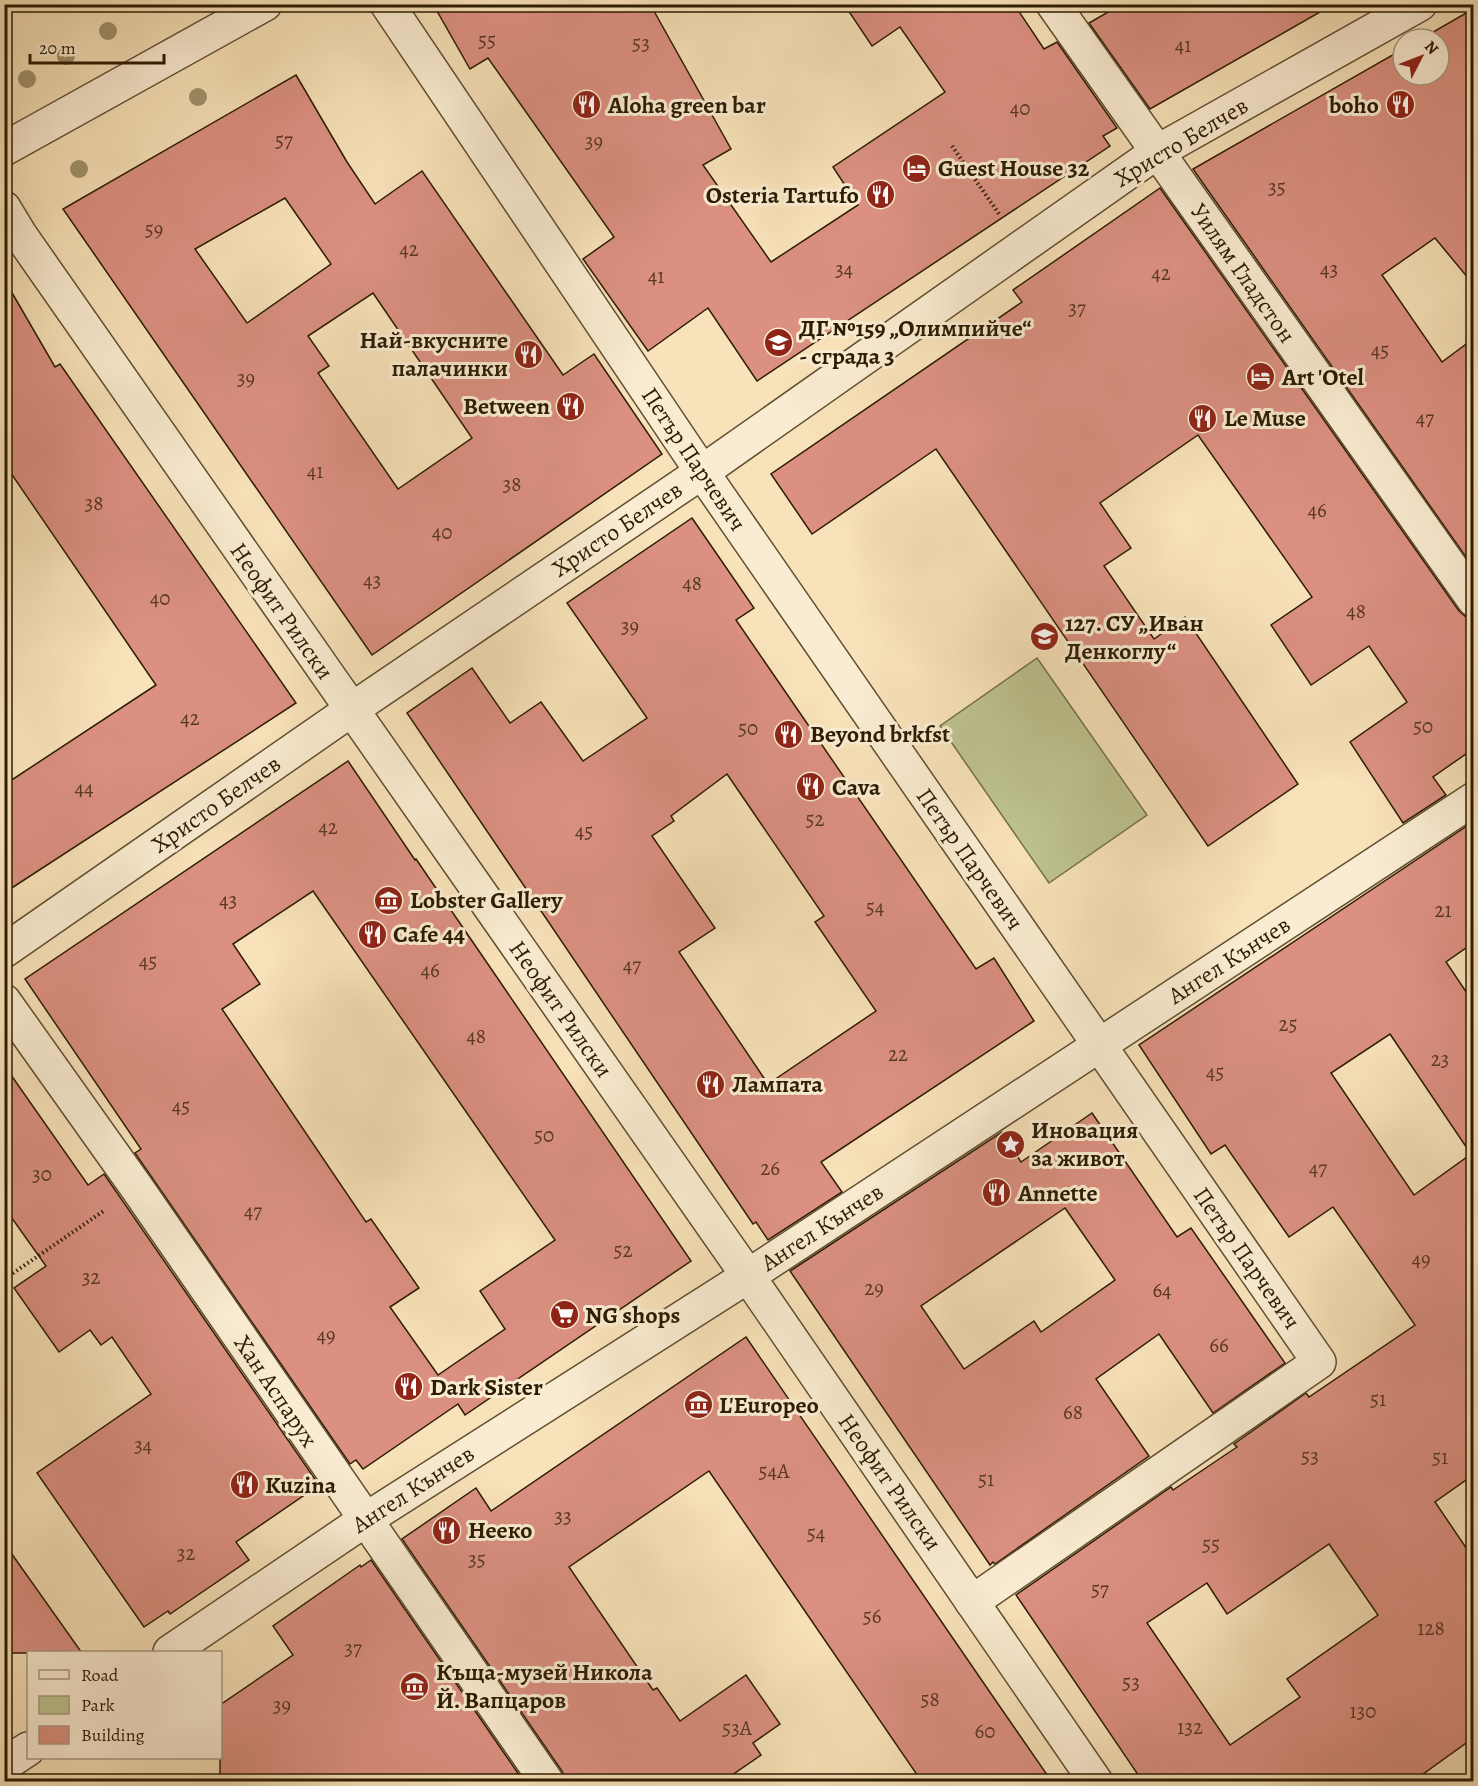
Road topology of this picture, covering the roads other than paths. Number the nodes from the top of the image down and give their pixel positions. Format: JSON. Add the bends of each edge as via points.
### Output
{"nodes":[{"id":1,"x":266,"y":4,"type":"edge"},
{"id":2,"x":387,"y":4,"type":"edge"},
{"id":3,"x":1053,"y":4,"type":"edge"},
{"id":4,"x":1420,"y":4,"type":"edge"},
{"id":5,"x":4,"y":149,"type":"edge"},
{"id":6,"x":1157,"y":152,"type":"junction"},
{"id":7,"x":4,"y":208,"type":"edge"},
{"id":8,"x":702,"y":472,"type":"junction"},
{"id":9,"x":1473,"y":600,"type":"edge"},
{"id":10,"x":351,"y":710,"type":"junction"},
{"id":11,"x":1473,"y":799,"type":"edge"},
{"id":12,"x":4,"y":951,"type":"edge"},
{"id":13,"x":4,"y":1001,"type":"edge"},
{"id":14,"x":1100,"y":1045,"type":"junction"},
{"id":15,"x":748,"y":1276,"type":"junction"},
{"id":16,"x":365,"y":1520,"type":"junction"},
{"id":17,"x":972,"y":1602,"type":"junction"},
{"id":18,"x":173,"y":1651,"type":"edge"},
{"id":19,"x":27,"y":1750,"type":"edge"},
{"id":20,"x":4,"y":1765,"type":"edge"},
{"id":21,"x":547,"y":1782,"type":"edge"},
{"id":22,"x":1096,"y":1782,"type":"edge"}],
"edges":[{"from":1,"to":5,"type":"street"},
{"from":2,"to":8,"type":"street","name":"Петър Парчевич"},
{"from":3,"to":6,"type":"street","name":"Уилям Гладстон"},
{"from":4,"to":6,"type":"street","name":"Христо Белчев"},
{"from":6,"to":8,"type":"street","name":"Христо Белчев"},
{"from":6,"to":9,"type":"street","name":"Уилям Гладстон"},
{"from":7,"to":10,"type":"street","name":"Неофит Рилски"},
{"from":8,"to":10,"type":"street","name":"Христо Белчев"},
{"from":8,"to":14,"type":"street","name":"Петър Парчевич"},
{"from":10,"to":12,"type":"street","name":"Христо Белчев"},
{"from":10,"to":15,"type":"street","name":"Неофит Рилски"},
{"from":11,"to":14,"type":"street","name":"Ангел Кънчев"},
{"from":13,"to":16,"type":"street","name":"Хан Аспарух"},
{"from":14,"to":15,"type":"street","name":"Ангел Кънчев"},
{"from":14,"to":17,"type":"street","name":"Петър Парчевич","via":[[1319,1362]]},
{"from":15,"to":16,"type":"street","name":"Ангел Кънчев"},
{"from":15,"to":17,"type":"street","name":"Неофит Рилски"},
{"from":16,"to":18,"type":"street","name":"Ангел Кънчев"},
{"from":16,"to":21,"type":"street","name":"Хан Аспарух"},
{"from":17,"to":22,"type":"street","name":"Неофит Рилски"},
{"from":19,"to":20,"type":"street"}]}
